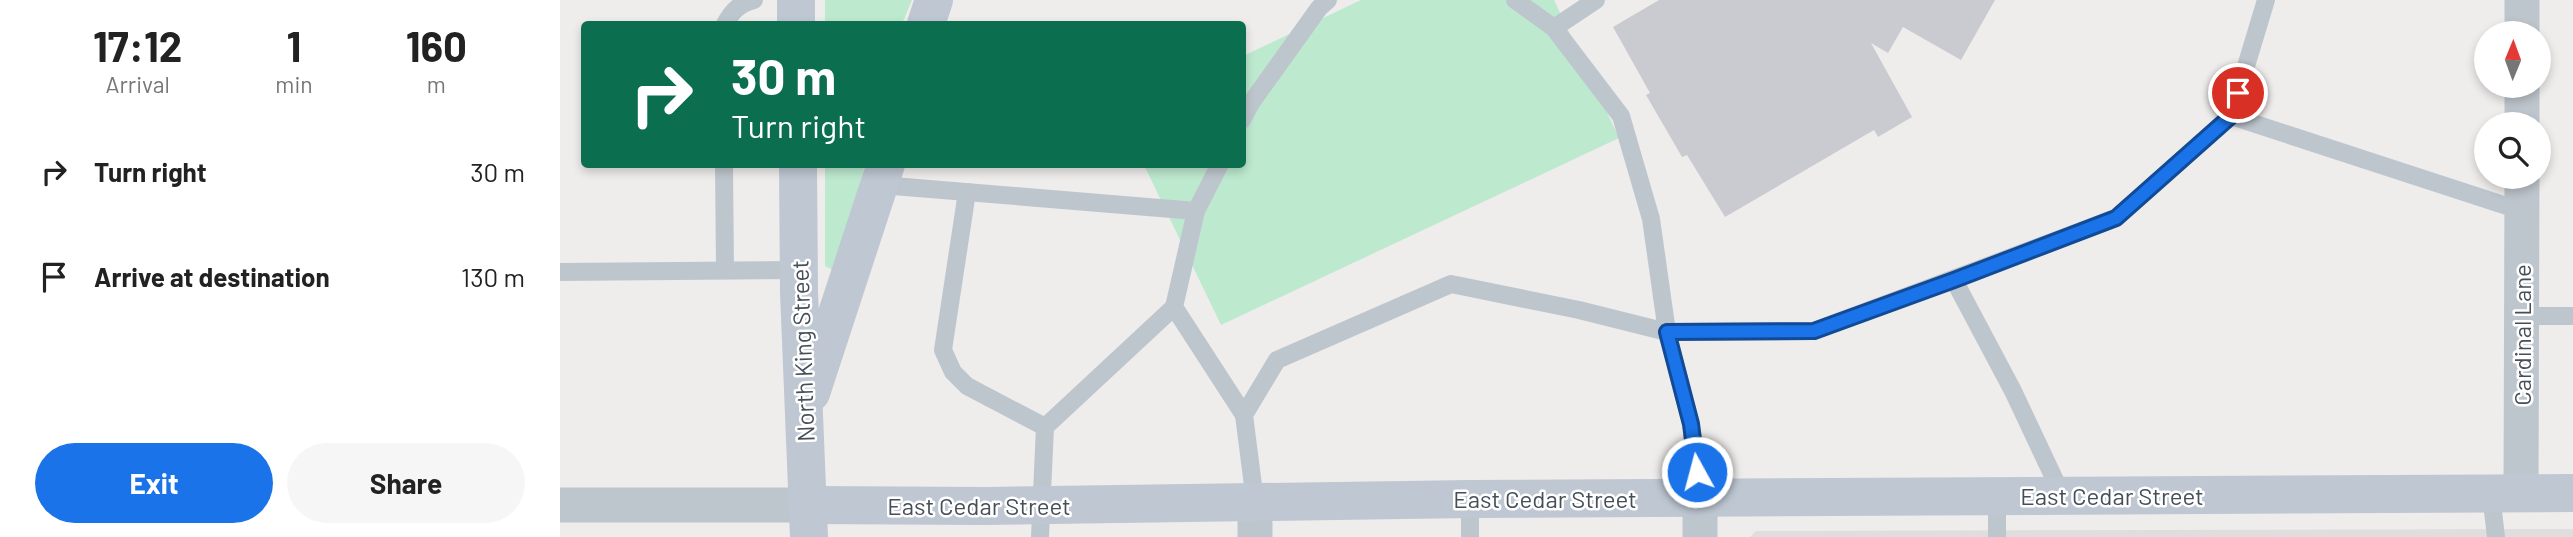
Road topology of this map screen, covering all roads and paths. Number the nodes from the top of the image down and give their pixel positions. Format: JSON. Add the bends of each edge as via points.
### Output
{"nodes":[{"id":1,"x":754,"y":0,"type":"edge"},
{"id":2,"x":796,"y":0,"type":"edge"},
{"id":3,"x":934,"y":0,"type":"edge"},
{"id":4,"x":1328,"y":0,"type":"edge"},
{"id":5,"x":1515,"y":0,"type":"edge"},
{"id":6,"x":1596,"y":0,"type":"edge"},
{"id":7,"x":2266,"y":0,"type":"edge"},
{"id":8,"x":2522,"y":0,"type":"edge"},
{"id":9,"x":727,"y":21,"type":"edge"},
{"id":10,"x":796,"y":21,"type":"edge"},
{"id":11,"x":927,"y":21,"type":"edge"},
{"id":12,"x":2522,"y":21,"type":"edge"},
{"id":13,"x":1554,"y":28,"type":"junction"},
{"id":14,"x":1246,"y":112,"type":"edge"},
{"id":15,"x":2231,"y":116,"type":"junction"},
{"id":16,"x":724,"y":168,"type":"edge"},
{"id":17,"x":798,"y":168,"type":"edge"},
{"id":18,"x":1218,"y":168,"type":"edge"},
{"id":19,"x":883,"y":175,"type":"edge"},
{"id":20,"x":967,"y":192,"type":"junction"},
{"id":21,"x":2522,"y":194,"type":"edge"},
{"id":22,"x":1196,"y":211,"type":"junction"},
{"id":23,"x":725,"y":270,"type":"junction"},
{"id":24,"x":799,"y":270,"type":"junction"},
{"id":25,"x":560,"y":272,"type":"edge"},
{"id":26,"x":1954,"y":280,"type":"junction"},
{"id":27,"x":1174,"y":307,"type":"junction"},
{"id":28,"x":2521,"y":316,"type":"junction"},
{"id":29,"x":2573,"y":316,"type":"edge"},
{"id":30,"x":1667,"y":332,"type":"junction"},
{"id":31,"x":804,"y":415,"type":"junction"},
{"id":32,"x":1244,"y":415,"type":"junction"},
{"id":33,"x":1045,"y":427,"type":"junction"},
{"id":34,"x":2573,"y":493,"type":"edge"},
{"id":35,"x":2506,"y":494,"type":"junction"},
{"id":36,"x":2062,"y":495,"type":"junction"},
{"id":37,"x":1997,"y":496,"type":"junction"},
{"id":38,"x":1700,"y":497,"type":"junction"},
{"id":39,"x":1470,"y":499,"type":"junction"},
{"id":40,"x":560,"y":505,"type":"edge"},
{"id":41,"x":1255,"y":519,"type":"edge"},
{"id":42,"x":808,"y":521,"type":"edge"},
{"id":43,"x":1040,"y":521,"type":"edge"},
{"id":44,"x":1470,"y":537,"type":"edge"},
{"id":45,"x":1700,"y":537,"type":"edge"},
{"id":46,"x":1997,"y":537,"type":"edge"},
{"id":47,"x":2496,"y":537,"type":"edge"}],
"edges":[{"from":1,"to":9,"type":"lane","via":[[743,3]]},
{"from":2,"to":10,"type":"street"},
{"from":3,"to":11,"type":"street"},
{"from":4,"to":14,"type":"lane"},
{"from":5,"to":13,"type":"lane"},
{"from":6,"to":13,"type":"lane"},
{"from":7,"to":15,"type":"lane"},
{"from":8,"to":12,"type":"street"},
{"from":13,"to":30,"type":"lane","via":[[1621,116],[1651,219]]},
{"from":15,"to":21,"type":"lane"},
{"from":15,"to":26,"type":"lane","via":[[2116,218]]},
{"from":16,"to":23,"type":"lane"},
{"from":17,"to":24,"type":"street","name":"North King Street"},
{"from":18,"to":22,"type":"lane"},
{"from":19,"to":20,"type":"lane"},
{"from":19,"to":31,"type":"street"},
{"from":20,"to":22,"type":"lane"},
{"from":20,"to":33,"type":"lane","via":[[943,350],[953,372],[967,386]]},
{"from":21,"to":28,"type":"street","name":"Cardinal Lane"},
{"from":22,"to":27,"type":"lane"},
{"from":23,"to":24,"type":"lane"},
{"from":23,"to":25,"type":"lane"},
{"from":24,"to":31,"type":"street","name":"North King Street"},
{"from":26,"to":30,"type":"lane","via":[[1814,331]]},
{"from":26,"to":36,"type":"lane"},
{"from":27,"to":32,"type":"lane"},
{"from":27,"to":33,"type":"lane"},
{"from":28,"to":29,"type":"lane"},
{"from":28,"to":35,"type":"street","name":"Cardinal Lane"},
{"from":30,"to":32,"type":"lane","via":[[1451,284],[1277,360]]},
{"from":30,"to":38,"type":"lane","via":[[1691,424]]},
{"from":31,"to":42,"type":"street","name":"North King Street"},
{"from":32,"to":41,"type":"lane"},
{"from":33,"to":43,"type":"lane"},
{"from":34,"to":35,"type":"street","name":"East Cedar Street"},
{"from":35,"to":36,"type":"street","name":"East Cedar Street"},
{"from":35,"to":47,"type":"lane"},
{"from":36,"to":37,"type":"street","name":"East Cedar Street"},
{"from":37,"to":38,"type":"street","name":"East Cedar Street"},
{"from":37,"to":46,"type":"lane"},
{"from":38,"to":39,"type":"street","name":"East Cedar Street"},
{"from":38,"to":45,"type":"street"},
{"from":39,"to":41,"type":"street","name":"East Cedar Street"},
{"from":39,"to":44,"type":"lane"},
{"from":40,"to":42,"type":"street","name":"East Cedar Street"},
{"from":41,"to":43,"type":"street","name":"East Cedar Street"},
{"from":42,"to":43,"type":"street","name":"East Cedar Street"}]}
